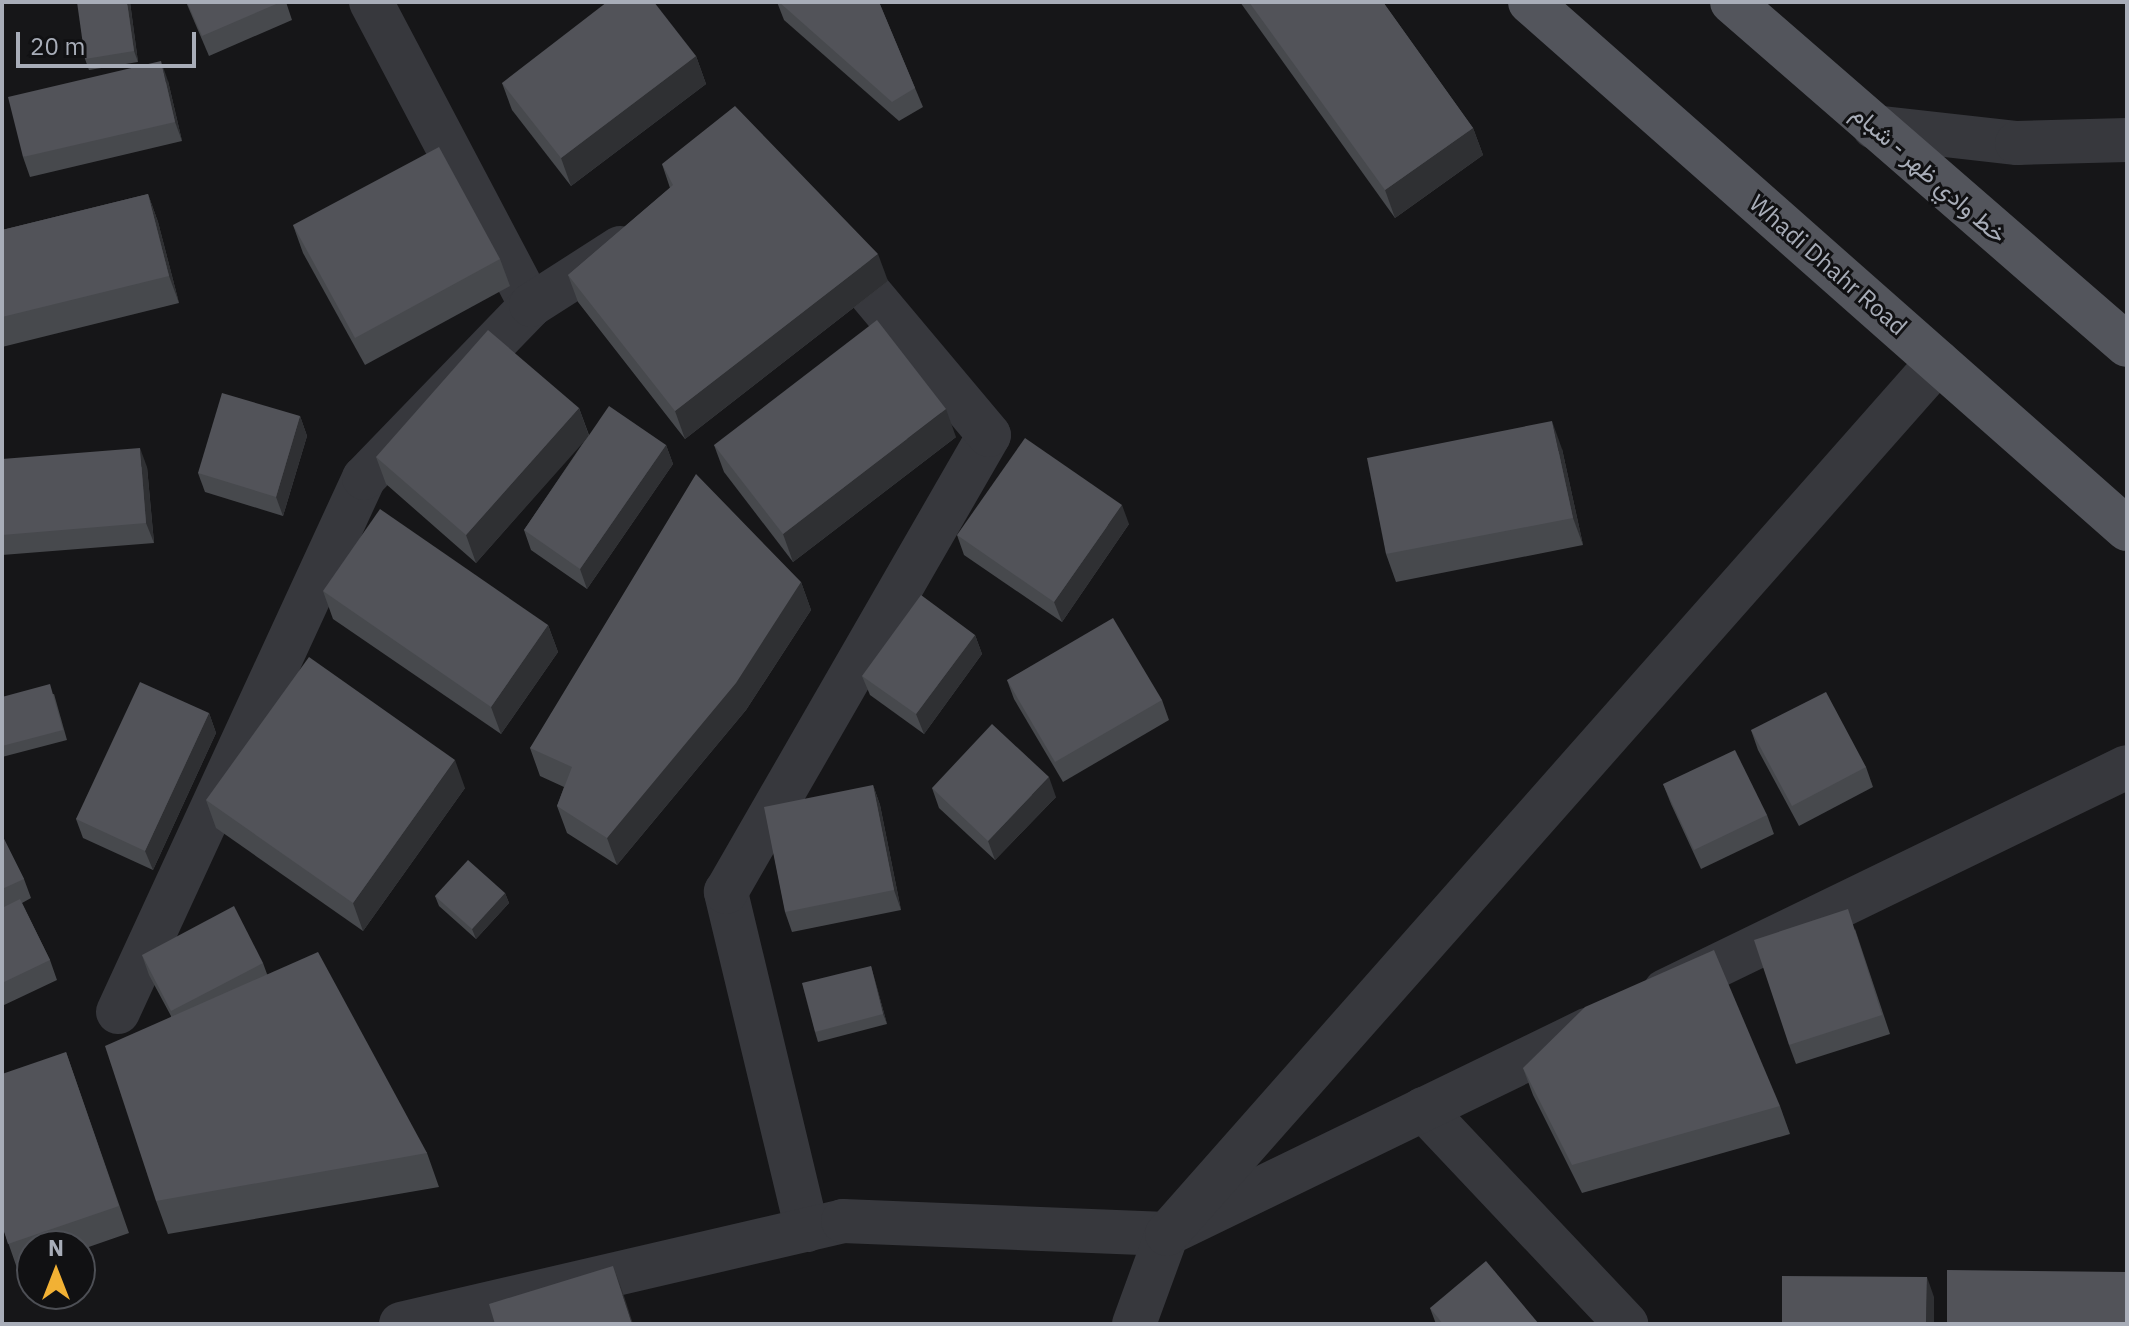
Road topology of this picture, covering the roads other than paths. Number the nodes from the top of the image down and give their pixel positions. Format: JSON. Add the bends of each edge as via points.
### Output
{"nodes":[{"id":1,"x":371,"y":2,"type":"edge"},
{"id":2,"x":1530,"y":2,"type":"edge"},
{"id":3,"x":1732,"y":2,"type":"edge"},
{"id":4,"x":1874,"y":127,"type":"junction"},
{"id":5,"x":2127,"y":140,"type":"edge"},
{"id":6,"x":807,"y":219,"type":"edge"},
{"id":7,"x":650,"y":228,"type":"edge"},
{"id":8,"x":531,"y":305,"type":"junction"},
{"id":9,"x":2127,"y":345,"type":"edge"},
{"id":10,"x":1938,"y":362,"type":"junction"},
{"id":11,"x":2127,"y":529,"type":"edge"},
{"id":12,"x":2127,"y":767,"type":"edge"},
{"id":13,"x":118,"y":1012,"type":"dead end"},
{"id":14,"x":1423,"y":1109,"type":"junction"},
{"id":15,"x":807,"y":1230,"type":"junction"},
{"id":16,"x":1167,"y":1234,"type":"junction"},
{"id":17,"x":503,"y":1314,"type":"edge"},
{"id":18,"x":401,"y":1324,"type":"edge"},
{"id":19,"x":1134,"y":1324,"type":"edge"},
{"id":20,"x":1626,"y":1324,"type":"edge"}],
"edges":[{"from":1,"to":8,"type":"street"},
{"from":2,"to":10,"type":"main road","name":"Whadi Dhahr Road"},
{"from":3,"to":4,"type":"main road","name":"خط وادي ظهر - شبام"},
{"from":4,"to":5,"type":"street","via":[[2017,143]]},
{"from":4,"to":9,"type":"main road","name":"خط وادي ظهر - شبام"},
{"from":6,"to":15,"type":"street","via":[[989,435],[726,892]]},
{"from":7,"to":8,"type":"street"},
{"from":8,"to":13,"type":"street","via":[[364,478]]},
{"from":10,"to":11,"type":"main road","name":"Whadi Dhahr Road"},
{"from":10,"to":16,"type":"street"},
{"from":12,"to":14,"type":"street"},
{"from":14,"to":16,"type":"street"},
{"from":14,"to":20,"type":"street"},
{"from":15,"to":16,"type":"street","via":[[843,1221]]},
{"from":15,"to":17,"type":"street"},
{"from":16,"to":19,"type":"street"},
{"from":17,"to":18,"type":"street"}]}
